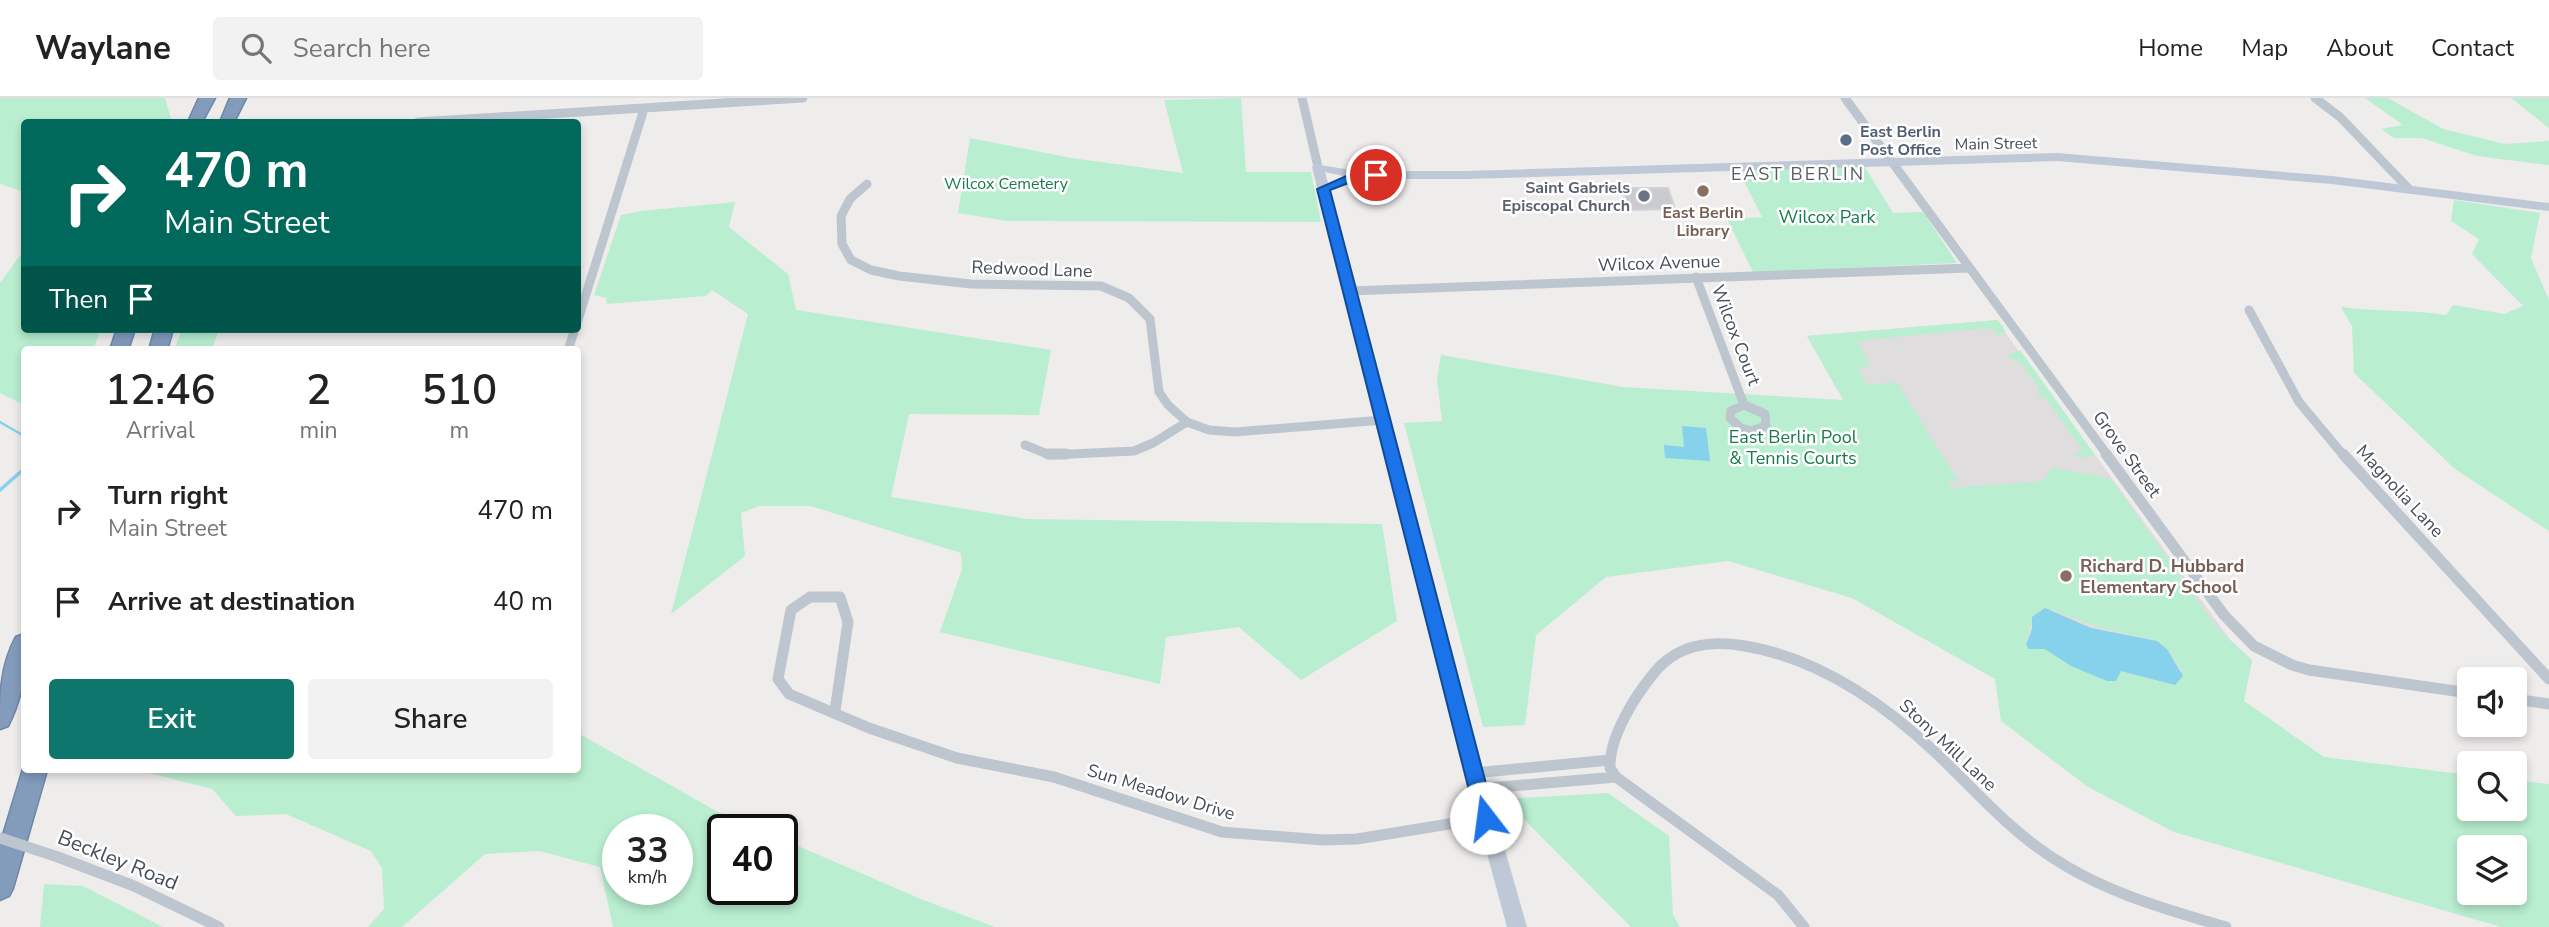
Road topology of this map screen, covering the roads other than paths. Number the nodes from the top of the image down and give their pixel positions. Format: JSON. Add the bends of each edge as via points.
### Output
{"nodes":[{"id":1,"x":207,"y":98,"type":"edge"},
{"id":2,"x":238,"y":98,"type":"edge"},
{"id":3,"x":803,"y":98,"type":"edge"},
{"id":4,"x":1302,"y":98,"type":"edge"},
{"id":5,"x":1845,"y":98,"type":"edge"},
{"id":6,"x":2315,"y":98,"type":"edge"},
{"id":7,"x":643,"y":109,"type":"junction"},
{"id":8,"x":196,"y":119,"type":"edge"},
{"id":9,"x":228,"y":119,"type":"edge"},
{"id":10,"x":470,"y":119,"type":"edge"},
{"id":11,"x":1893,"y":162,"type":"junction"},
{"id":12,"x":1318,"y":167,"type":"junction"},
{"id":13,"x":1357,"y":175,"type":"junction"},
{"id":14,"x":867,"y":184,"type":"dead end"},
{"id":15,"x":1323,"y":189,"type":"junction"},
{"id":16,"x":2409,"y":189,"type":"junction"},
{"id":17,"x":2549,"y":207,"type":"edge"},
{"id":18,"x":1970,"y":268,"type":"junction"},
{"id":19,"x":1696,"y":277,"type":"junction"},
{"id":20,"x":1349,"y":291,"type":"junction"},
{"id":21,"x":581,"y":310,"type":"edge"},
{"id":22,"x":2249,"y":310,"type":"dead end"},
{"id":23,"x":1744,"y":405,"type":"dead end"},
{"id":24,"x":1384,"y":420,"type":"junction"},
{"id":25,"x":1187,"y":422,"type":"junction"},
{"id":26,"x":1025,"y":445,"type":"dead end"},
{"id":27,"x":21,"y":652,"type":"edge"},
{"id":28,"x":2549,"y":679,"type":"edge"},
{"id":29,"x":2457,"y":691,"type":"edge"},
{"id":30,"x":2527,"y":701,"type":"edge"},
{"id":31,"x":2549,"y":704,"type":"edge"},
{"id":32,"x":835,"y":711,"type":"junction"},
{"id":33,"x":0,"y":719,"type":"edge"},
{"id":34,"x":1610,"y":760,"type":"junction"},
{"id":35,"x":34,"y":773,"type":"edge"},
{"id":36,"x":1616,"y":777,"type":"junction"},
{"id":37,"x":1476,"y":781,"type":"junction"},
{"id":38,"x":1486,"y":818,"type":"junction"},
{"id":39,"x":0,"y":838,"type":"edge"},
{"id":40,"x":0,"y":888,"type":"edge"},
{"id":41,"x":219,"y":927,"type":"edge"},
{"id":42,"x":1517,"y":927,"type":"edge"},
{"id":43,"x":1804,"y":927,"type":"edge"},
{"id":44,"x":2226,"y":927,"type":"edge"}],
"edges":[{"from":1,"to":8,"type":"highway"},
{"from":2,"to":9,"type":"highway"},
{"from":3,"to":7,"type":"street"},
{"from":4,"to":12,"type":"street"},
{"from":5,"to":11,"type":"street","name":"Grove Street"},
{"from":6,"to":16,"type":"street","via":[[2346,123]]},
{"from":7,"to":10,"type":"street"},
{"from":7,"to":21,"type":"street"},
{"from":11,"to":13,"type":"street","name":"Main Street"},
{"from":11,"to":16,"type":"street","name":"Main Street","via":[[2057,158]]},
{"from":11,"to":18,"type":"street","name":"Grove Street"},
{"from":12,"to":13,"type":"street","name":"Main Street"},
{"from":12,"to":15,"type":"street"},
{"from":13,"to":15,"type":"street","name":"Main Street"},
{"from":14,"to":25,"type":"street","name":"Redwood Lane","via":[[847,198],[841,211],[842,249],[851,260],[868,269],[932,280],[1101,286],[1116,292],[1136,303],[1150,319],[1159,392]]},
{"from":15,"to":20,"type":"street"},
{"from":16,"to":17,"type":"street","name":"Main Street"},
{"from":18,"to":19,"type":"street","name":"Wilcox Avenue"},
{"from":18,"to":29,"type":"street","name":"Grove Street","via":[[2249,645],[2284,664],[2309,670]]},
{"from":19,"to":20,"type":"street","name":"Wilcox Avenue"},
{"from":19,"to":23,"type":"street","name":"Wilcox Court"},
{"from":20,"to":24,"type":"street"},
{"from":22,"to":28,"type":"street","name":"Magnolia Lane","via":[[2300,402],[2327,437]]},
{"from":24,"to":25,"type":"street","via":[[1235,432]]},
{"from":24,"to":37,"type":"street"},
{"from":25,"to":26,"type":"street","via":[[1134,451],[1050,455]]},
{"from":27,"to":33,"type":"highway"},
{"from":30,"to":31,"type":"street"},
{"from":32,"to":32,"type":"street","name":"Sun Meadow Drive","via":[[848,622],[840,597],[810,597],[791,610],[778,679],[789,694]]},
{"from":32,"to":38,"type":"street","name":"Sun Meadow Drive","via":[[869,728],[957,758],[1054,777],[1222,832],[1324,841]]},
{"from":34,"to":36,"type":"street"},
{"from":34,"to":37,"type":"street"},
{"from":34,"to":44,"type":"street","name":"Stony Mill Lane","via":[[1628,713],[1654,669],[1667,657],[1710,642],[1757,647],[1809,664],[1870,699],[2049,856],[2100,883]]},
{"from":35,"to":40,"type":"highway"},
{"from":36,"to":37,"type":"street"},
{"from":36,"to":43,"type":"street","via":[[1778,895]]},
{"from":37,"to":38,"type":"street"},
{"from":38,"to":42,"type":"street"},
{"from":39,"to":41,"type":"street","name":"Beckley Road","bridge":true,"via":[[124,882]]}]}
